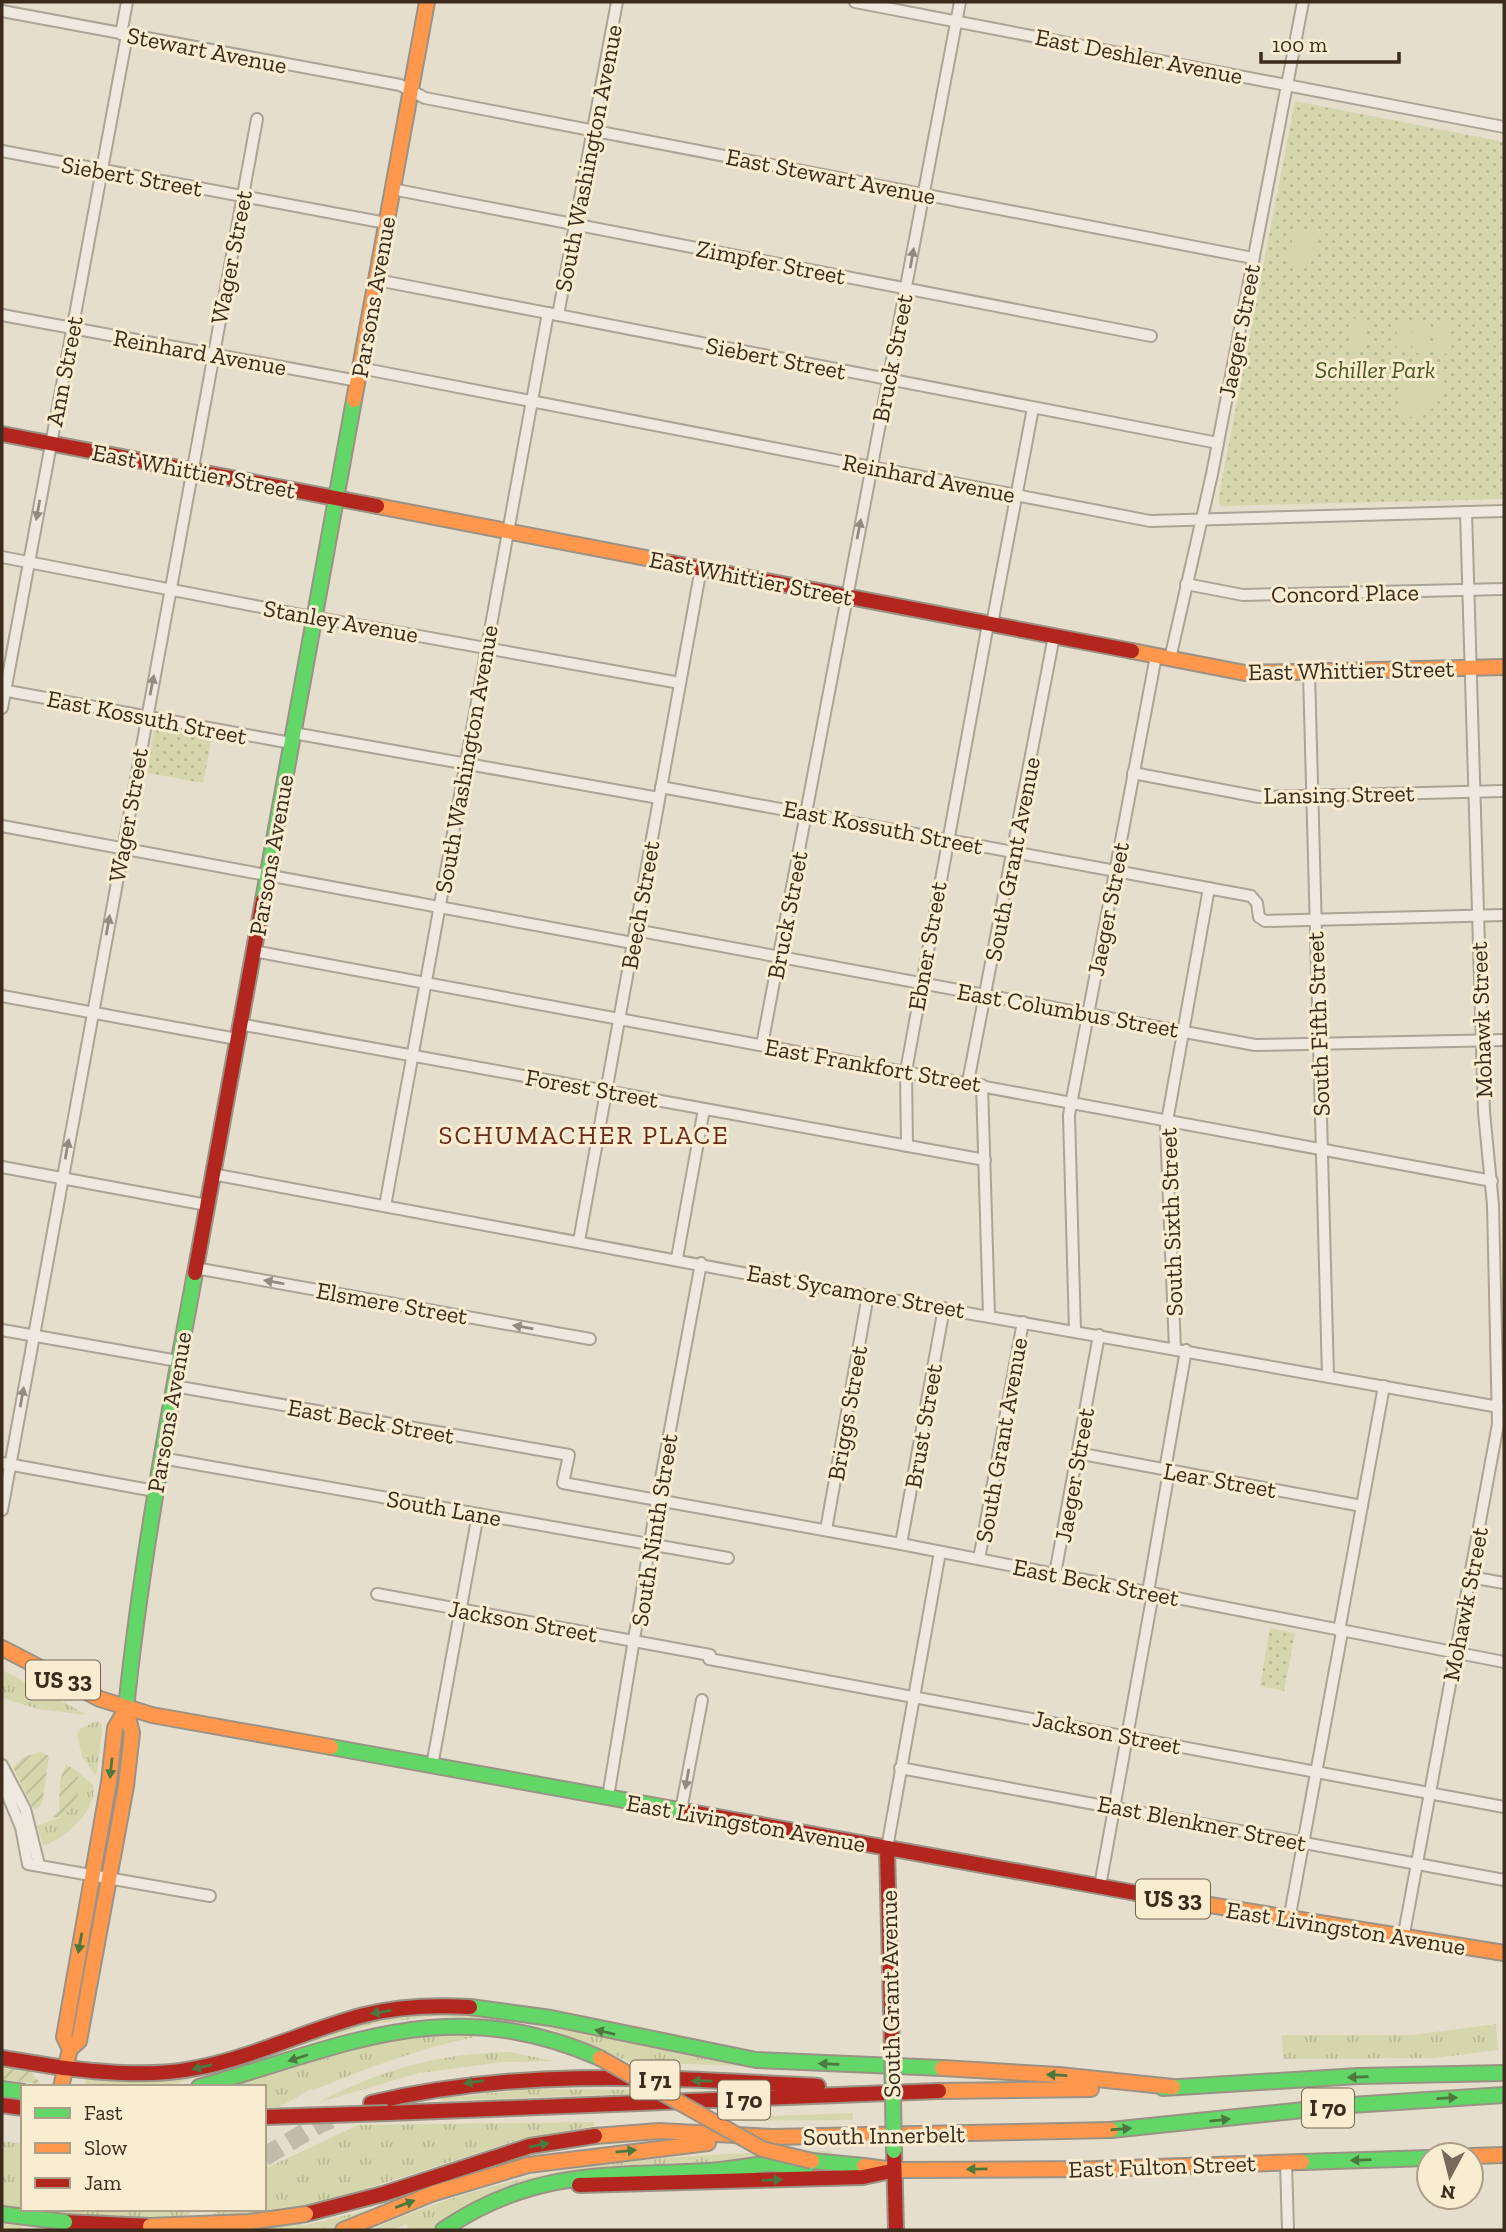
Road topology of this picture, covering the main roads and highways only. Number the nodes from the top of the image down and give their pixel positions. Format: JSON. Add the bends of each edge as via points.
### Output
{"nodes":[{"id":1,"x":427,"y":2,"type":"edge"},
{"id":2,"x":2,"y":434,"type":"edge"},
{"id":3,"x":336,"y":497,"type":"junction"},
{"id":4,"x":1504,"y":667,"type":"edge"},
{"id":5,"x":2,"y":1648,"type":"edge"},
{"id":6,"x":126,"y":1709,"type":"junction"},
{"id":7,"x":887,"y":1848,"type":"junction"},
{"id":8,"x":1409,"y":1940,"type":"junction"},
{"id":9,"x":1504,"y":1953,"type":"edge"},
{"id":10,"x":1504,"y":1963,"type":"edge"},
{"id":11,"x":69,"y":2049,"type":"junction"},
{"id":12,"x":2,"y":2058,"type":"edge"},
{"id":13,"x":64,"y":2068,"type":"junction"},
{"id":14,"x":1504,"y":2073,"type":"edge"},
{"id":15,"x":61,"y":2085,"type":"edge"},
{"id":16,"x":205,"y":2085,"type":"edge"},
{"id":17,"x":1173,"y":2087,"type":"junction"},
{"id":18,"x":2,"y":2089,"type":"edge"},
{"id":19,"x":941,"y":2091,"type":"junction"},
{"id":20,"x":21,"y":2092,"type":"edge"},
{"id":21,"x":1504,"y":2095,"type":"edge"},
{"id":22,"x":372,"y":2103,"type":"dead end"},
{"id":23,"x":2,"y":2105,"type":"edge"},
{"id":24,"x":21,"y":2108,"type":"edge"},
{"id":25,"x":266,"y":2118,"type":"edge"},
{"id":26,"x":772,"y":2137,"type":"junction"},
{"id":27,"x":1504,"y":2155,"type":"edge"},
{"id":28,"x":1485,"y":2156,"type":"edge"},
{"id":29,"x":1415,"y":2158,"type":"edge"},
{"id":30,"x":864,"y":2166,"type":"junction"},
{"id":31,"x":894,"y":2170,"type":"junction"},
{"id":32,"x":558,"y":2181,"type":"junction"},
{"id":33,"x":37,"y":2211,"type":"edge"},
{"id":34,"x":205,"y":2211,"type":"edge"},
{"id":35,"x":2,"y":2214,"type":"edge"},
{"id":36,"x":33,"y":2230,"type":"edge"},
{"id":37,"x":187,"y":2230,"type":"edge"},
{"id":38,"x":343,"y":2230,"type":"edge"},
{"id":39,"x":443,"y":2230,"type":"edge"},
{"id":40,"x":896,"y":2230,"type":"edge"}],
"edges":[{"from":1,"to":3,"type":"main road","name":"Parsons Avenue"},
{"from":2,"to":3,"type":"main road","name":"East Whittier Street"},
{"from":3,"to":4,"type":"main road","name":"East Whittier Street","via":[[1245,673]]},
{"from":3,"to":6,"type":"main road","name":"Parsons Avenue","via":[[155,1491]]},
{"from":5,"to":6,"type":"main road","name":"East Livingston Avenue","number":"US 33"},
{"from":6,"to":7,"type":"main road","name":"East Livingston Avenue","number":"US 33"},
{"from":6,"to":11,"type":"main road","name":"Parsons Avenue","one_way":true,"via":[[115,1728],[64,2037]]},
{"from":6,"to":11,"type":"main road","name":"Parsons Avenue","via":[[132,1733],[110,1879],[79,2041]]},
{"from":7,"to":8,"type":"main road","name":"East Livingston Avenue","number":"US 33"},
{"from":7,"to":31,"type":"main road","name":"South Grant Avenue","bridge":true},
{"from":8,"to":9,"type":"main road","name":"East Livingston Avenue","number":"US 33"},
{"from":8,"to":10,"type":"main road","number":"US 33"},
{"from":11,"to":13,"type":"main road","name":"Parsons Avenue"},
{"from":12,"to":13,"type":"main road"},
{"from":13,"to":15,"type":"main road","name":"Parsons Avenue"},
{"from":17,"to":13,"type":"main road","one_way":true,"via":[[1105,2078],[758,2061],[679,2049],[486,2006],[423,2006],[374,2013],[177,2073]]},
{"from":14,"to":17,"type":"main road","name":"South Innerbelt","number":"I 70","one_way":true},
{"from":30,"to":16,"type":"main road","one_way":true,"bridge":true,"via":[[812,2161],[762,2149],[600,2058],[519,2031],[452,2026],[411,2029],[351,2040]]},
{"from":17,"to":19,"type":"main road","name":"South Innerbelt","number":"I 70"},
{"from":18,"to":20,"type":"main road"},
{"from":19,"to":22,"type":"main road","number":"I 71","one_way":true,"via":[[518,2079],[439,2087]]},
{"from":19,"to":25,"type":"main road","name":"South Innerbelt","number":"I 70","bridge":true},
{"from":26,"to":21,"type":"main road","name":"South Innerbelt","number":"I 70","one_way":true,"via":[[1090,2132],[1363,2104]]},
{"from":23,"to":24,"type":"main road"},
{"from":35,"to":26,"type":"main road","name":"South Innerbelt","number":"I 70","one_way":true,"bridge":true,"via":[[150,2226],[249,2222],[306,2214],[383,2194],[511,2151],[576,2137],[659,2131]]},
{"from":38,"to":26,"type":"main road","one_way":true,"via":[[420,2199],[528,2166],[588,2155]]},
{"from":27,"to":28,"type":"main road"},
{"from":29,"to":31,"type":"main road","name":"East Fulton Street","one_way":true},
{"from":30,"to":31,"type":"main road","name":"East Fulton Street"},
{"from":30,"to":32,"type":"main road","name":"East Fulton Street","via":[[780,2164]]},
{"from":32,"to":31,"type":"main road","name":"East Fulton Street","one_way":true,"via":[[582,2186],[863,2177]]},
{"from":31,"to":40,"type":"main road","name":"South Grant Avenue"},
{"from":32,"to":39,"type":"main road","name":"East Fulton Street","via":[[496,2199]]},
{"from":33,"to":36,"type":"main road"},
{"from":34,"to":37,"type":"main road"}]}
